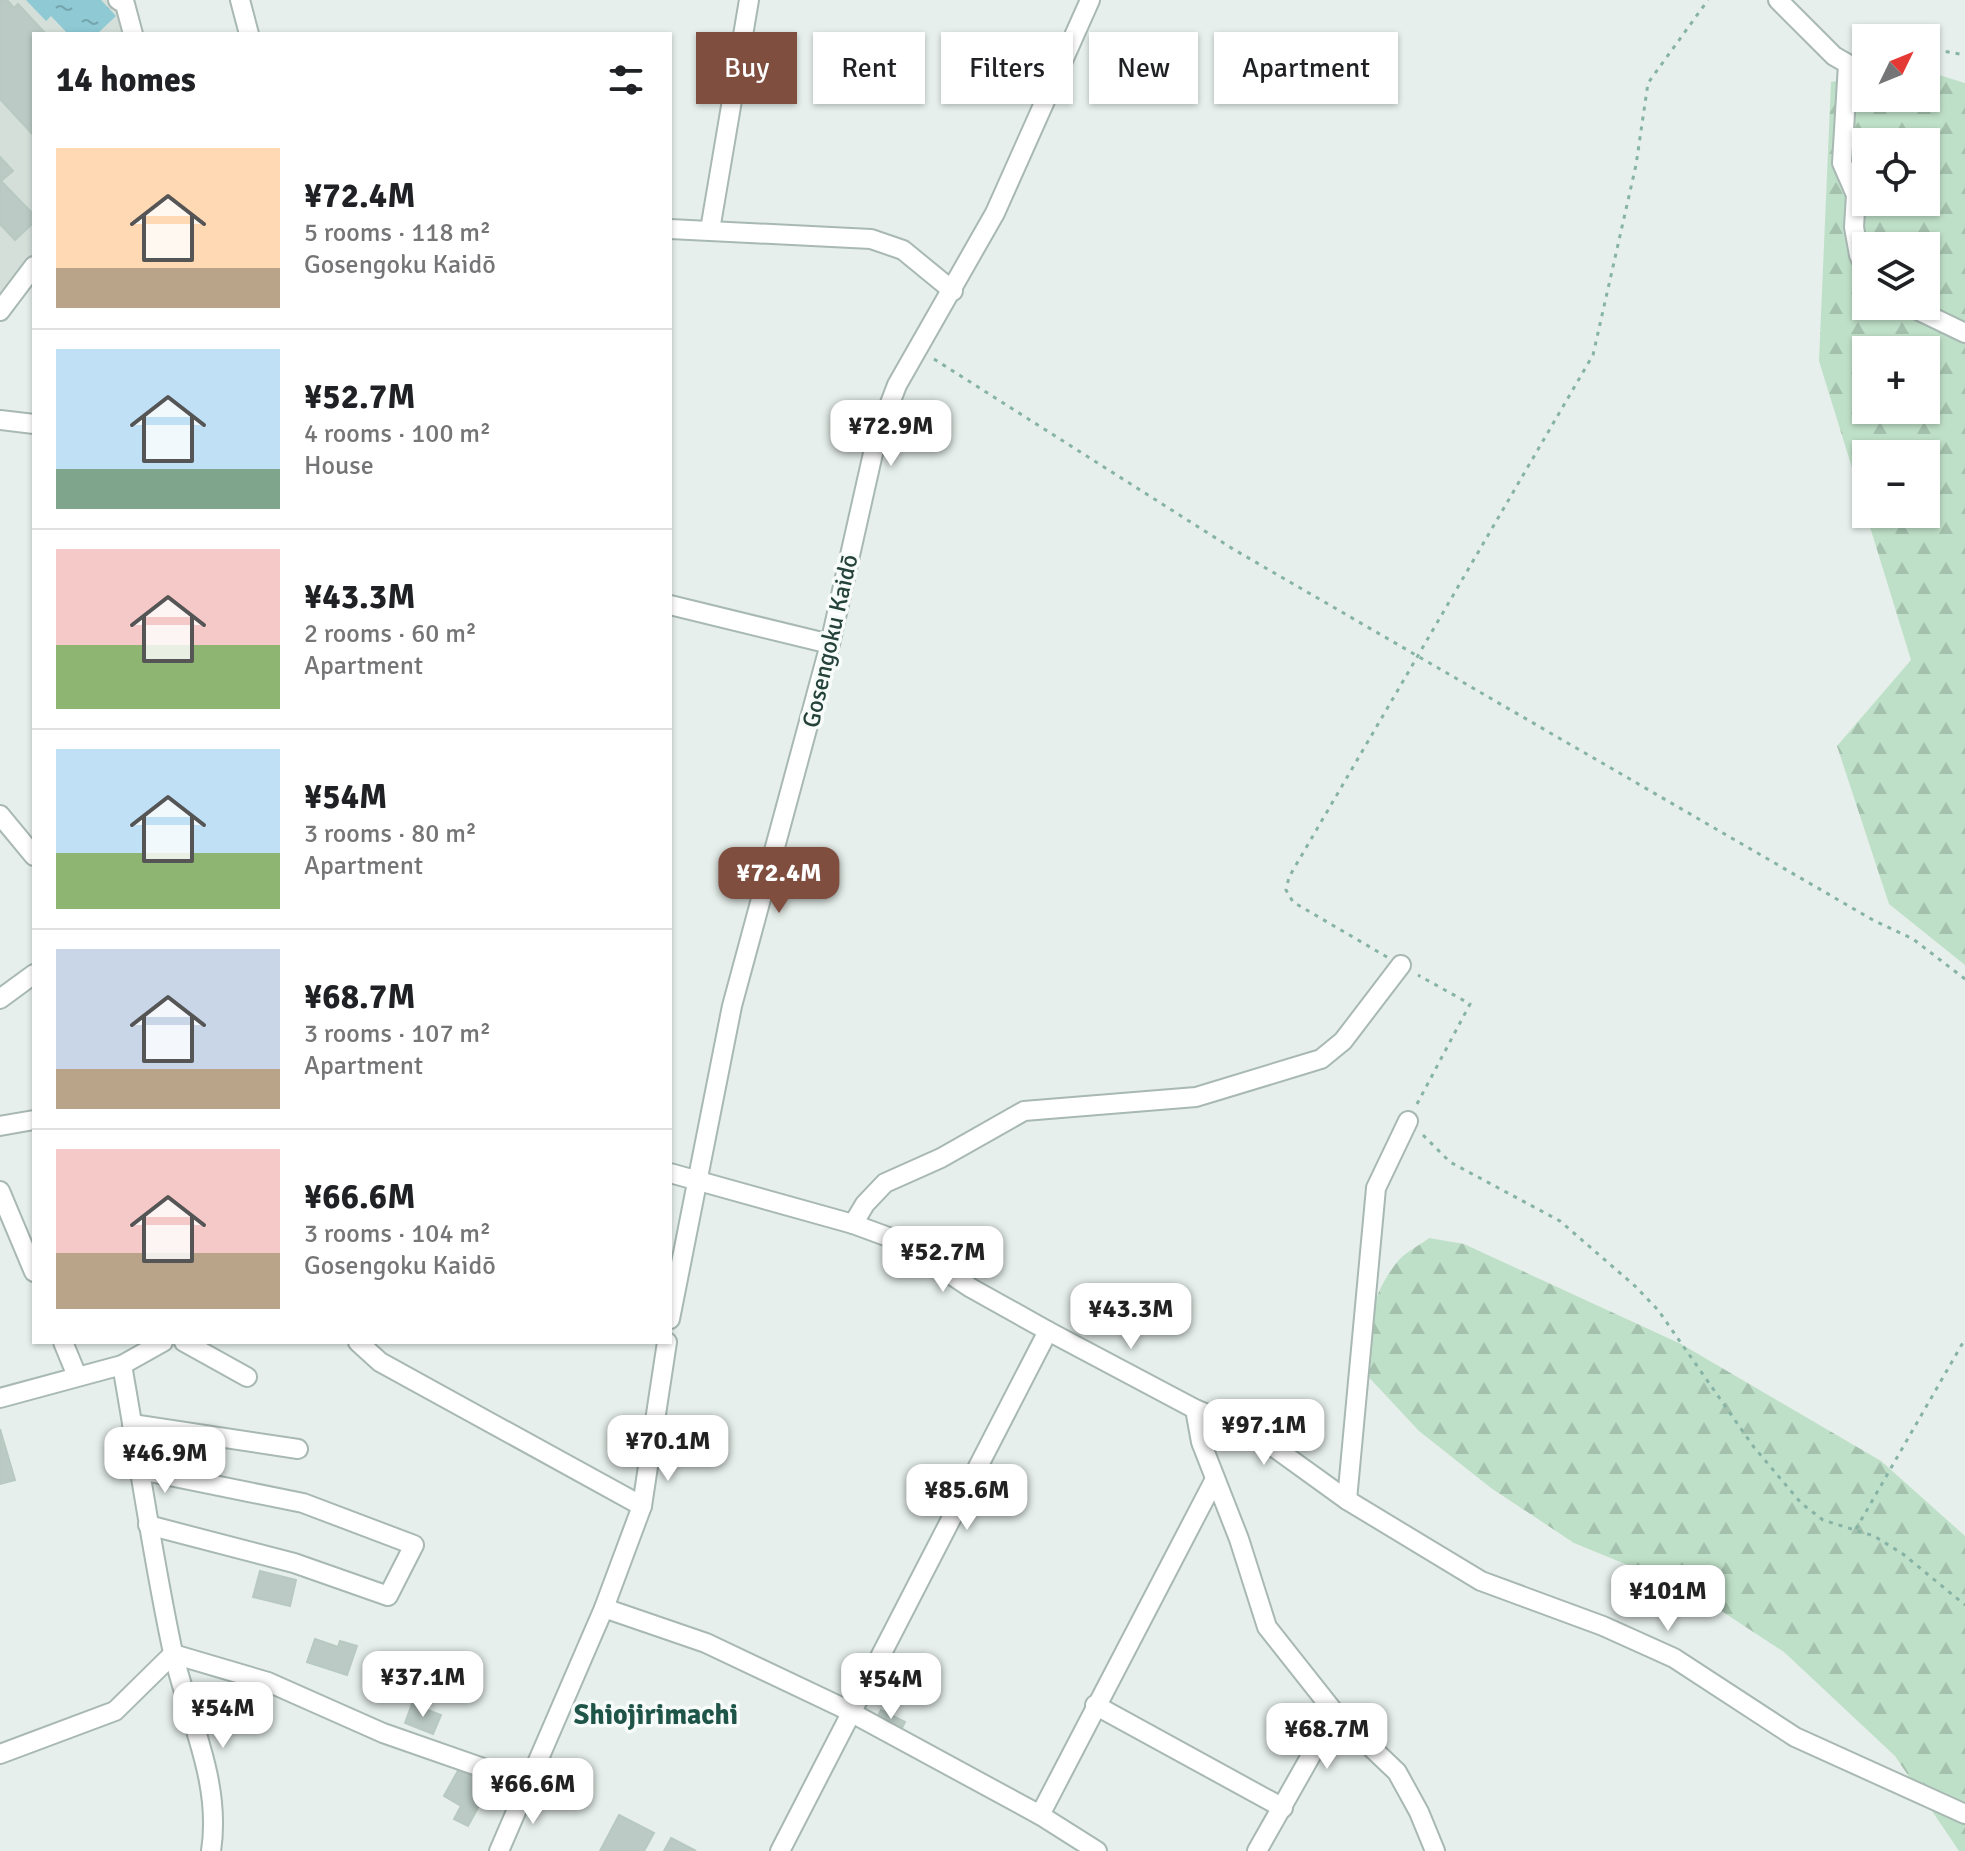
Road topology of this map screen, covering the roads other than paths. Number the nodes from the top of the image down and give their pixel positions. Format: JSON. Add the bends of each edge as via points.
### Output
{"nodes":[{"id":1,"x":118,"y":0,"type":"edge"},
{"id":2,"x":240,"y":0,"type":"edge"},
{"id":3,"x":749,"y":0,"type":"edge"},
{"id":4,"x":1090,"y":0,"type":"edge"},
{"id":5,"x":1778,"y":0,"type":"edge"},
{"id":6,"x":132,"y":32,"type":"edge"},
{"id":7,"x":248,"y":32,"type":"edge"},
{"id":8,"x":672,"y":229,"type":"edge"},
{"id":9,"x":710,"y":230,"type":"junction"},
{"id":10,"x":1855,"y":232,"type":"edge"},
{"id":11,"x":32,"y":269,"type":"edge"},
{"id":12,"x":953,"y":291,"type":"junction"},
{"id":13,"x":0,"y":311,"type":"edge"},
{"id":14,"x":1938,"y":320,"type":"edge"},
{"id":15,"x":1965,"y":333,"type":"edge"},
{"id":16,"x":0,"y":420,"type":"edge"},
{"id":17,"x":32,"y":424,"type":"edge"},
{"id":18,"x":672,"y":605,"type":"edge"},
{"id":19,"x":830,"y":644,"type":"junction"},
{"id":20,"x":0,"y":815,"type":"edge"},
{"id":21,"x":32,"y":854,"type":"edge"},
{"id":22,"x":1401,"y":965,"type":"road end"},
{"id":23,"x":32,"y":975,"type":"edge"},
{"id":24,"x":0,"y":999,"type":"edge"},
{"id":25,"x":32,"y":1120,"type":"edge"},
{"id":26,"x":1408,"y":1121,"type":"road end"},
{"id":27,"x":0,"y":1126,"type":"edge"},
{"id":28,"x":672,"y":1173,"type":"edge"},
{"id":29,"x":699,"y":1178,"type":"junction"},
{"id":30,"x":0,"y":1191,"type":"edge"},
{"id":31,"x":853,"y":1224,"type":"junction"},
{"id":32,"x":32,"y":1267,"type":"edge"},
{"id":33,"x":672,"y":1309,"type":"edge"},
{"id":34,"x":1048,"y":1331,"type":"junction"},
{"id":35,"x":64,"y":1344,"type":"edge"},
{"id":36,"x":159,"y":1344,"type":"edge"},
{"id":37,"x":188,"y":1344,"type":"edge"},
{"id":38,"x":360,"y":1344,"type":"edge"},
{"id":39,"x":667,"y":1344,"type":"edge"},
{"id":40,"x":122,"y":1365,"type":"junction"},
{"id":41,"x":77,"y":1376,"type":"junction"},
{"id":42,"x":247,"y":1377,"type":"dead end"},
{"id":43,"x":0,"y":1398,"type":"edge"},
{"id":44,"x":1195,"y":1409,"type":"junction"},
{"id":45,"x":132,"y":1424,"type":"junction"},
{"id":46,"x":298,"y":1449,"type":"dead end"},
{"id":47,"x":140,"y":1470,"type":"junction"},
{"id":48,"x":1215,"y":1479,"type":"junction"},
{"id":49,"x":1347,"y":1500,"type":"junction"},
{"id":50,"x":642,"y":1506,"type":"junction"},
{"id":51,"x":148,"y":1525,"type":"junction"},
{"id":52,"x":604,"y":1608,"type":"junction"},
{"id":53,"x":173,"y":1654,"type":"junction"},
{"id":54,"x":1095,"y":1705,"type":"junction"},
{"id":55,"x":1335,"y":1713,"type":"junction"},
{"id":56,"x":850,"y":1715,"type":"junction"},
{"id":57,"x":0,"y":1754,"type":"edge"},
{"id":58,"x":529,"y":1784,"type":"junction"},
{"id":59,"x":1283,"y":1808,"type":"junction"},
{"id":60,"x":1965,"y":1814,"type":"edge"},
{"id":61,"x":1040,"y":1815,"type":"junction"},
{"id":62,"x":211,"y":1851,"type":"edge"},
{"id":63,"x":499,"y":1851,"type":"edge"},
{"id":64,"x":780,"y":1851,"type":"edge"},
{"id":65,"x":1097,"y":1851,"type":"edge"},
{"id":66,"x":1257,"y":1851,"type":"edge"},
{"id":67,"x":1435,"y":1851,"type":"edge"}],
"edges":[{"from":1,"to":6,"type":"street","via":[[125,4]]},
{"from":2,"to":7,"type":"street"},
{"from":3,"to":9,"type":"street"},
{"from":4,"to":12,"type":"street","name":"Gosengoku Kaidō","via":[[1048,101]]},
{"from":5,"to":10,"type":"street","via":[[1848,64],[1842,163],[1856,195]]},
{"from":8,"to":9,"type":"street"},
{"from":9,"to":12,"type":"street","via":[[871,239],[903,250]]},
{"from":11,"to":13,"type":"street"},
{"from":12,"to":19,"type":"street","name":"Gosengoku Kaidō","via":[[897,385],[876,440]]},
{"from":14,"to":15,"type":"street"},
{"from":16,"to":17,"type":"street"},
{"from":18,"to":19,"type":"street"},
{"from":19,"to":29,"type":"street","name":"Gosengoku Kaidō","via":[[732,1006]]},
{"from":20,"to":21,"type":"street"},
{"from":22,"to":31,"type":"street","via":[[1343,1041],[1321,1059],[1196,1097],[1024,1111],[885,1183]]},
{"from":23,"to":24,"type":"street"},
{"from":25,"to":27,"type":"street"},
{"from":26,"to":49,"type":"street","via":[[1376,1188]]},
{"from":28,"to":29,"type":"street"},
{"from":29,"to":31,"type":"street"},
{"from":29,"to":33,"type":"street","name":"Gosengoku Kaidō"},
{"from":30,"to":32,"type":"street"},
{"from":31,"to":34,"type":"street","via":[[902,1242]]},
{"from":34,"to":44,"type":"street"},
{"from":34,"to":56,"type":"street"},
{"from":35,"to":41,"type":"street"},
{"from":36,"to":40,"type":"street"},
{"from":37,"to":42,"type":"street"},
{"from":38,"to":50,"type":"street","via":[[380,1362]]},
{"from":39,"to":50,"type":"street"},
{"from":40,"to":41,"type":"street"},
{"from":40,"to":45,"type":"street"},
{"from":41,"to":43,"type":"street"},
{"from":44,"to":48,"type":"street"},
{"from":44,"to":49,"type":"street","via":[[1254,1433]]},
{"from":45,"to":46,"type":"street"},
{"from":45,"to":47,"type":"street"},
{"from":47,"to":51,"type":"street"},
{"from":47,"to":51,"type":"street","via":[[303,1503],[414,1545],[388,1596],[294,1563]]},
{"from":48,"to":54,"type":"street"},
{"from":48,"to":55,"type":"street","via":[[1267,1627]]},
{"from":49,"to":60,"type":"street","via":[[1481,1581],[1674,1658],[1795,1737]]},
{"from":50,"to":52,"type":"street"},
{"from":51,"to":53,"type":"street"},
{"from":52,"to":56,"type":"street","via":[[706,1643]]},
{"from":52,"to":58,"type":"street"},
{"from":53,"to":57,"type":"street","via":[[115,1711]]},
{"from":53,"to":58,"type":"street","via":[[268,1682],[383,1733]]},
{"from":53,"to":62,"type":"street","via":[[211,1786]]},
{"from":54,"to":59,"type":"street"},
{"from":54,"to":61,"type":"street"},
{"from":55,"to":59,"type":"street"},
{"from":55,"to":67,"type":"street","via":[[1397,1772]]},
{"from":56,"to":61,"type":"street"},
{"from":56,"to":64,"type":"street"},
{"from":58,"to":63,"type":"street"},
{"from":59,"to":66,"type":"street"},
{"from":61,"to":65,"type":"street"}]}
